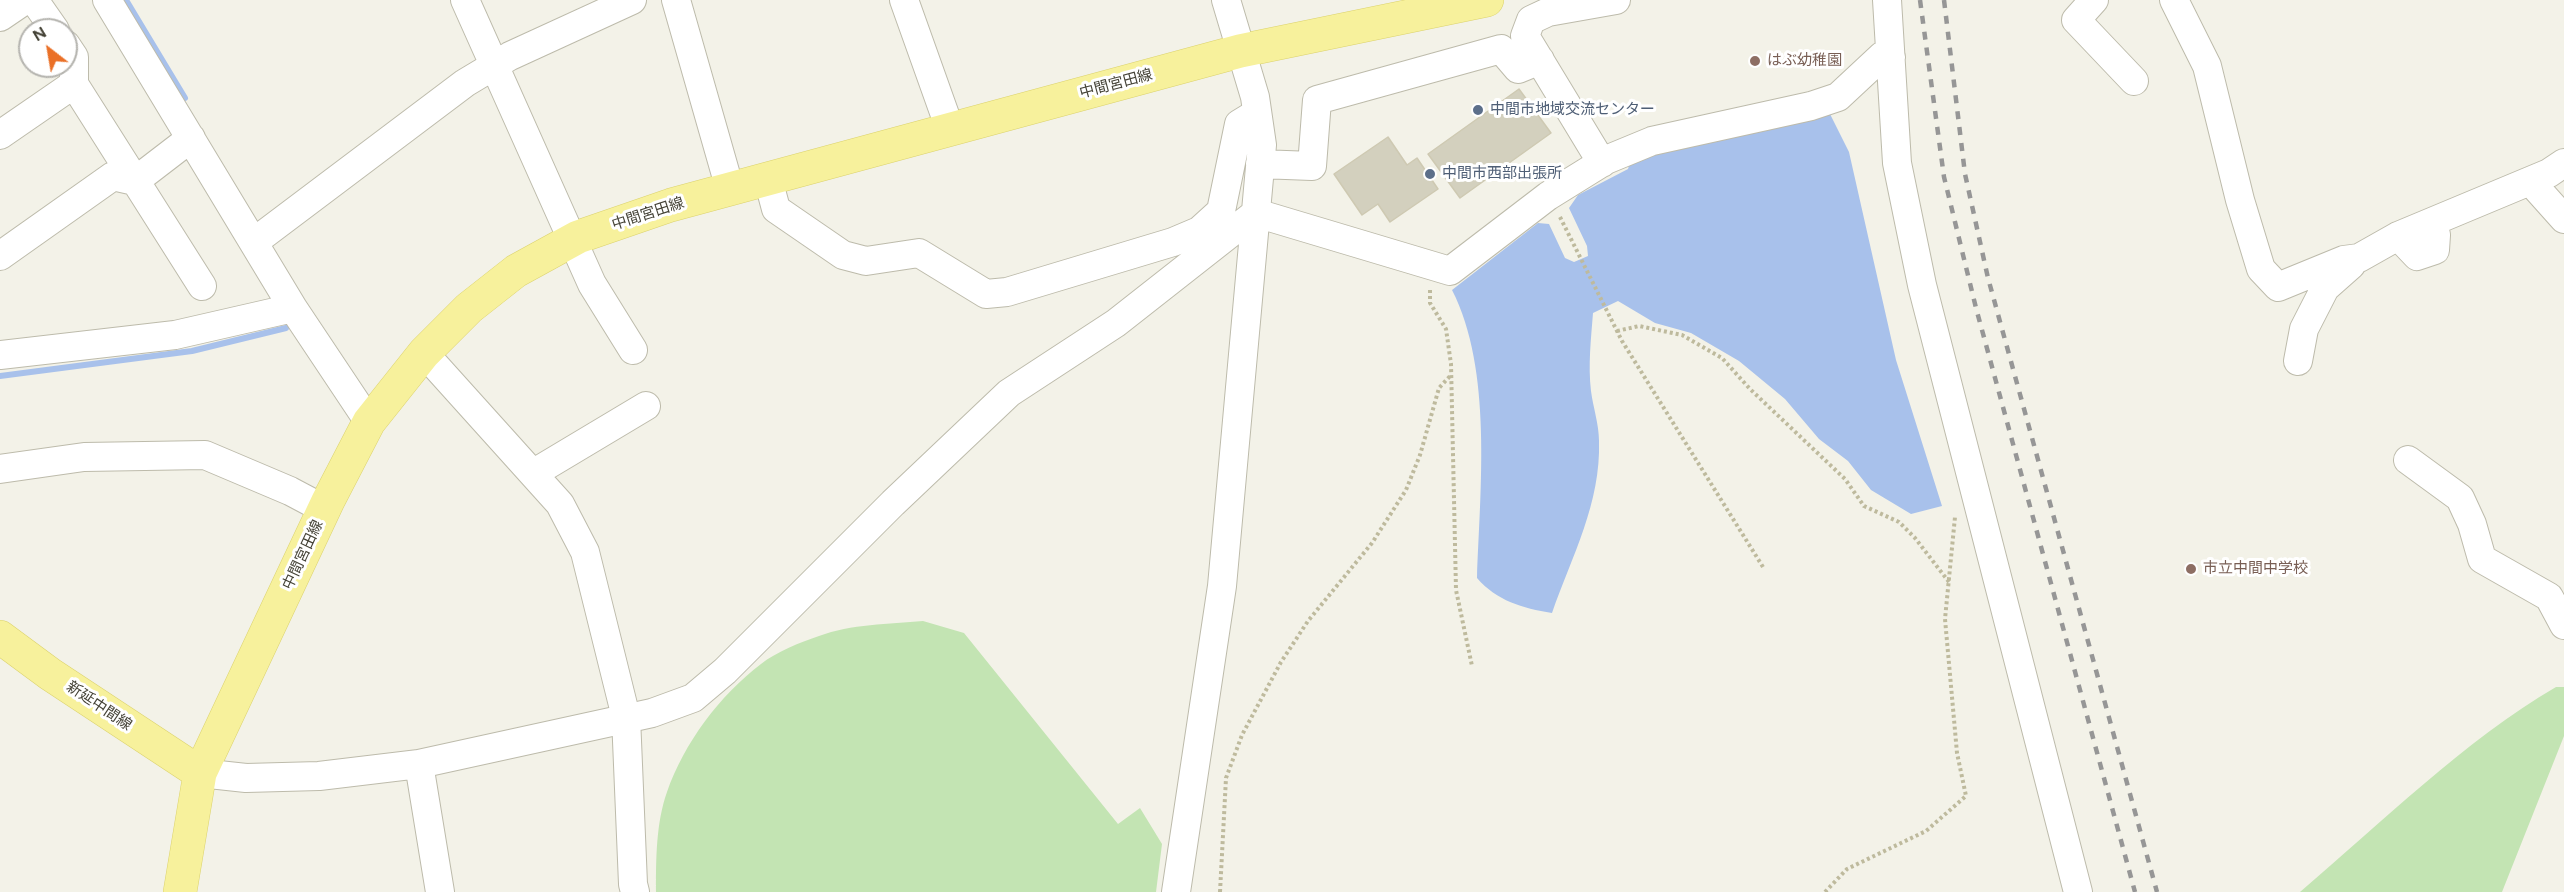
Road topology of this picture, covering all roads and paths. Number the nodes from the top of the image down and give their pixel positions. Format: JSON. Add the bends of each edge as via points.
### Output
{"nodes":[{"id":1,"x":25,"y":0,"type":"edge"},
{"id":2,"x":34,"y":0,"type":"edge"},
{"id":3,"x":107,"y":0,"type":"edge"},
{"id":4,"x":465,"y":0,"type":"edge"},
{"id":5,"x":632,"y":0,"type":"edge"},
{"id":6,"x":676,"y":0,"type":"edge"},
{"id":7,"x":904,"y":0,"type":"edge"},
{"id":8,"x":1226,"y":0,"type":"edge"},
{"id":9,"x":1486,"y":0,"type":"edge"},
{"id":10,"x":1616,"y":0,"type":"edge"},
{"id":11,"x":1887,"y":0,"type":"edge"},
{"id":12,"x":2094,"y":0,"type":"edge"},
{"id":13,"x":2174,"y":0,"type":"edge"},
{"id":14,"x":0,"y":17,"type":"edge"},
{"id":15,"x":47,"y":18,"type":"edge"},
{"id":16,"x":1240,"y":51,"type":"junction"},
{"id":17,"x":1892,"y":57,"type":"junction"},
{"id":18,"x":1540,"y":60,"type":"junction"},
{"id":19,"x":496,"y":65,"type":"junction"},
{"id":20,"x":74,"y":78,"type":"edge"},
{"id":21,"x":2134,"y":81,"type":"dead end"},
{"id":22,"x":74,"y":84,"type":"junction"},
{"id":23,"x":1257,"y":113,"type":"junction"},
{"id":24,"x":950,"y":129,"type":"junction"},
{"id":25,"x":0,"y":135,"type":"edge"},
{"id":26,"x":191,"y":138,"type":"junction"},
{"id":27,"x":1602,"y":163,"type":"junction"},
{"id":28,"x":1260,"y":164,"type":"junction"},
{"id":29,"x":2564,"y":164,"type":"edge"},
{"id":30,"x":768,"y":179,"type":"junction"},
{"id":31,"x":135,"y":181,"type":"junction"},
{"id":32,"x":2530,"y":181,"type":"junction"},
{"id":33,"x":730,"y":189,"type":"junction"},
{"id":34,"x":1256,"y":213,"type":"junction"},
{"id":35,"x":2564,"y":219,"type":"edge"},
{"id":36,"x":1564,"y":225,"type":"dead end"},
{"id":37,"x":572,"y":240,"type":"junction"},
{"id":38,"x":255,"y":242,"type":"junction"},
{"id":39,"x":0,"y":256,"type":"edge"},
{"id":40,"x":2359,"y":258,"type":"junction"},
{"id":41,"x":1430,"y":265,"type":"junction"},
{"id":42,"x":202,"y":286,"type":"dead end"},
{"id":43,"x":294,"y":308,"type":"junction"},
{"id":44,"x":1617,"y":331,"type":"junction"},
{"id":45,"x":633,"y":350,"type":"dead end"},
{"id":46,"x":424,"y":353,"type":"junction"},
{"id":47,"x":0,"y":355,"type":"edge"},
{"id":48,"x":2298,"y":361,"type":"dead end"},
{"id":49,"x":1451,"y":375,"type":"junction"},
{"id":50,"x":646,"y":406,"type":"dead end"},
{"id":51,"x":369,"y":422,"type":"junction"},
{"id":52,"x":2408,"y":460,"type":"dead end"},
{"id":53,"x":0,"y":469,"type":"edge"},
{"id":54,"x":534,"y":473,"type":"junction"},
{"id":55,"x":1978,"y":503,"type":"junction"},
{"id":56,"x":324,"y":509,"type":"junction"},
{"id":57,"x":1764,"y":567,"type":"dead end"},
{"id":58,"x":1949,"y":582,"type":"junction"},
{"id":59,"x":2564,"y":625,"type":"edge"},
{"id":60,"x":0,"y":637,"type":"edge"},
{"id":61,"x":1472,"y":666,"type":"dead end"},
{"id":62,"x":626,"y":717,"type":"junction"},
{"id":63,"x":419,"y":764,"type":"junction"},
{"id":64,"x":200,"y":772,"type":"junction"},
{"id":65,"x":180,"y":892,"type":"edge"},
{"id":66,"x":440,"y":892,"type":"edge"},
{"id":67,"x":635,"y":892,"type":"edge"},
{"id":68,"x":1176,"y":892,"type":"edge"},
{"id":69,"x":1220,"y":892,"type":"edge"},
{"id":70,"x":1825,"y":892,"type":"edge"},
{"id":71,"x":2078,"y":892,"type":"edge"}],
"edges":[{"from":1,"to":14,"type":"street"},
{"from":2,"to":15,"type":"street"},
{"from":3,"to":26,"type":"street"},
{"from":4,"to":19,"type":"street"},
{"from":5,"to":19,"type":"street"},
{"from":6,"to":33,"type":"street"},
{"from":7,"to":24,"type":"street"},
{"from":8,"to":16,"type":"street"},
{"from":9,"to":16,"type":"main road","name":"中間宮田線"},
{"from":10,"to":18,"type":"street","via":[[1548,12],[1531,20],[1526,36]]},
{"from":11,"to":17,"type":"street"},
{"from":12,"to":21,"type":"street","via":[[2076,20]]},
{"from":13,"to":40,"type":"street","via":[[2207,66],[2261,269],[2278,287],[2344,260]]},
{"from":16,"to":23,"type":"street"},
{"from":16,"to":24,"type":"main road","name":"中間宮田線"},
{"from":17,"to":27,"type":"street","via":[[1881,56],[1838,96],[1811,106],[1652,141]]},
{"from":17,"to":55,"type":"street","via":[[1897,163],[1922,285]]},
{"from":18,"to":27,"type":"street"},
{"from":18,"to":28,"type":"street","via":[[1518,69],[1501,49],[1317,100],[1312,166]]},
{"from":19,"to":37,"type":"street"},
{"from":19,"to":38,"type":"street","via":[[465,82]]},
{"from":20,"to":22,"type":"street"},
{"from":22,"to":25,"type":"street"},
{"from":22,"to":31,"type":"street"},
{"from":23,"to":28,"type":"street","via":[[1262,145]]},
{"from":23,"to":30,"type":"street","via":[[1239,124],[1221,211],[1199,231],[1007,292],[986,294],[918,254],[866,261],[843,255],[776,209]]},
{"from":24,"to":30,"type":"main road","name":"中間宮田線"},
{"from":26,"to":31,"type":"street"},
{"from":26,"to":38,"type":"street"},
{"from":27,"to":41,"type":"street","via":[[1548,196],[1450,271]]},
{"from":28,"to":34,"type":"street"},
{"from":29,"to":32,"type":"street"},
{"from":30,"to":33,"type":"main road","name":"中間宮田線"},
{"from":31,"to":39,"type":"street","via":[[113,176]]},
{"from":31,"to":42,"type":"street"},
{"from":32,"to":35,"type":"street"},
{"from":32,"to":40,"type":"street","via":[[2398,236]]},
{"from":33,"to":37,"type":"main road","name":"中間宮田線"},
{"from":34,"to":41,"type":"street"},
{"from":34,"to":62,"type":"street","via":[[1116,323],[1008,393],[693,698],[652,713]]},
{"from":34,"to":68,"type":"street","via":[[1222,586]]},
{"from":36,"to":44,"type":"path"},
{"from":37,"to":45,"type":"street","via":[[592,284]]},
{"from":37,"to":46,"type":"main road","name":"中間宮田線","via":[[516,271],[469,308]]},
{"from":38,"to":43,"type":"street"},
{"from":40,"to":48,"type":"street","via":[[2325,288],[2304,329]]},
{"from":41,"to":49,"type":"path","via":[[1430,303],[1446,328]]},
{"from":43,"to":47,"type":"street","via":[[175,335]]},
{"from":43,"to":51,"type":"street"},
{"from":44,"to":57,"type":"path"},
{"from":44,"to":58,"type":"path","via":[[1639,326],[1682,335],[1722,358],[1845,479],[1864,506],[1899,522]]},
{"from":46,"to":51,"type":"main road","name":"中間宮田線"},
{"from":46,"to":54,"type":"street"},
{"from":49,"to":61,"type":"path","via":[[1456,590]]},
{"from":49,"to":69,"type":"path","via":[[1439,388],[1406,490],[1371,543],[1308,621],[1242,735],[1226,778]]},
{"from":50,"to":54,"type":"street"},
{"from":51,"to":56,"type":"main road","name":"中間宮田線"},
{"from":52,"to":59,"type":"street","via":[[2460,498],[2482,559],[2549,597]]},
{"from":53,"to":56,"type":"street","via":[[84,457],[205,455]]},
{"from":54,"to":62,"type":"street","via":[[560,504],[585,552]]},
{"from":55,"to":58,"type":"path","via":[[1956,514]]},
{"from":55,"to":71,"type":"street"},
{"from":56,"to":64,"type":"main road","name":"中間宮田線"},
{"from":58,"to":70,"type":"path","via":[[1945,619],[1957,753],[1966,796],[1926,831],[1847,869]]},
{"from":60,"to":64,"type":"main road","name":"新延中間線"},
{"from":62,"to":63,"type":"street"},
{"from":62,"to":67,"type":"street"},
{"from":63,"to":64,"type":"street","via":[[288,777],[246,778]]},
{"from":63,"to":66,"type":"street"},
{"from":64,"to":65,"type":"main road","name":"中間宮田線"}]}
